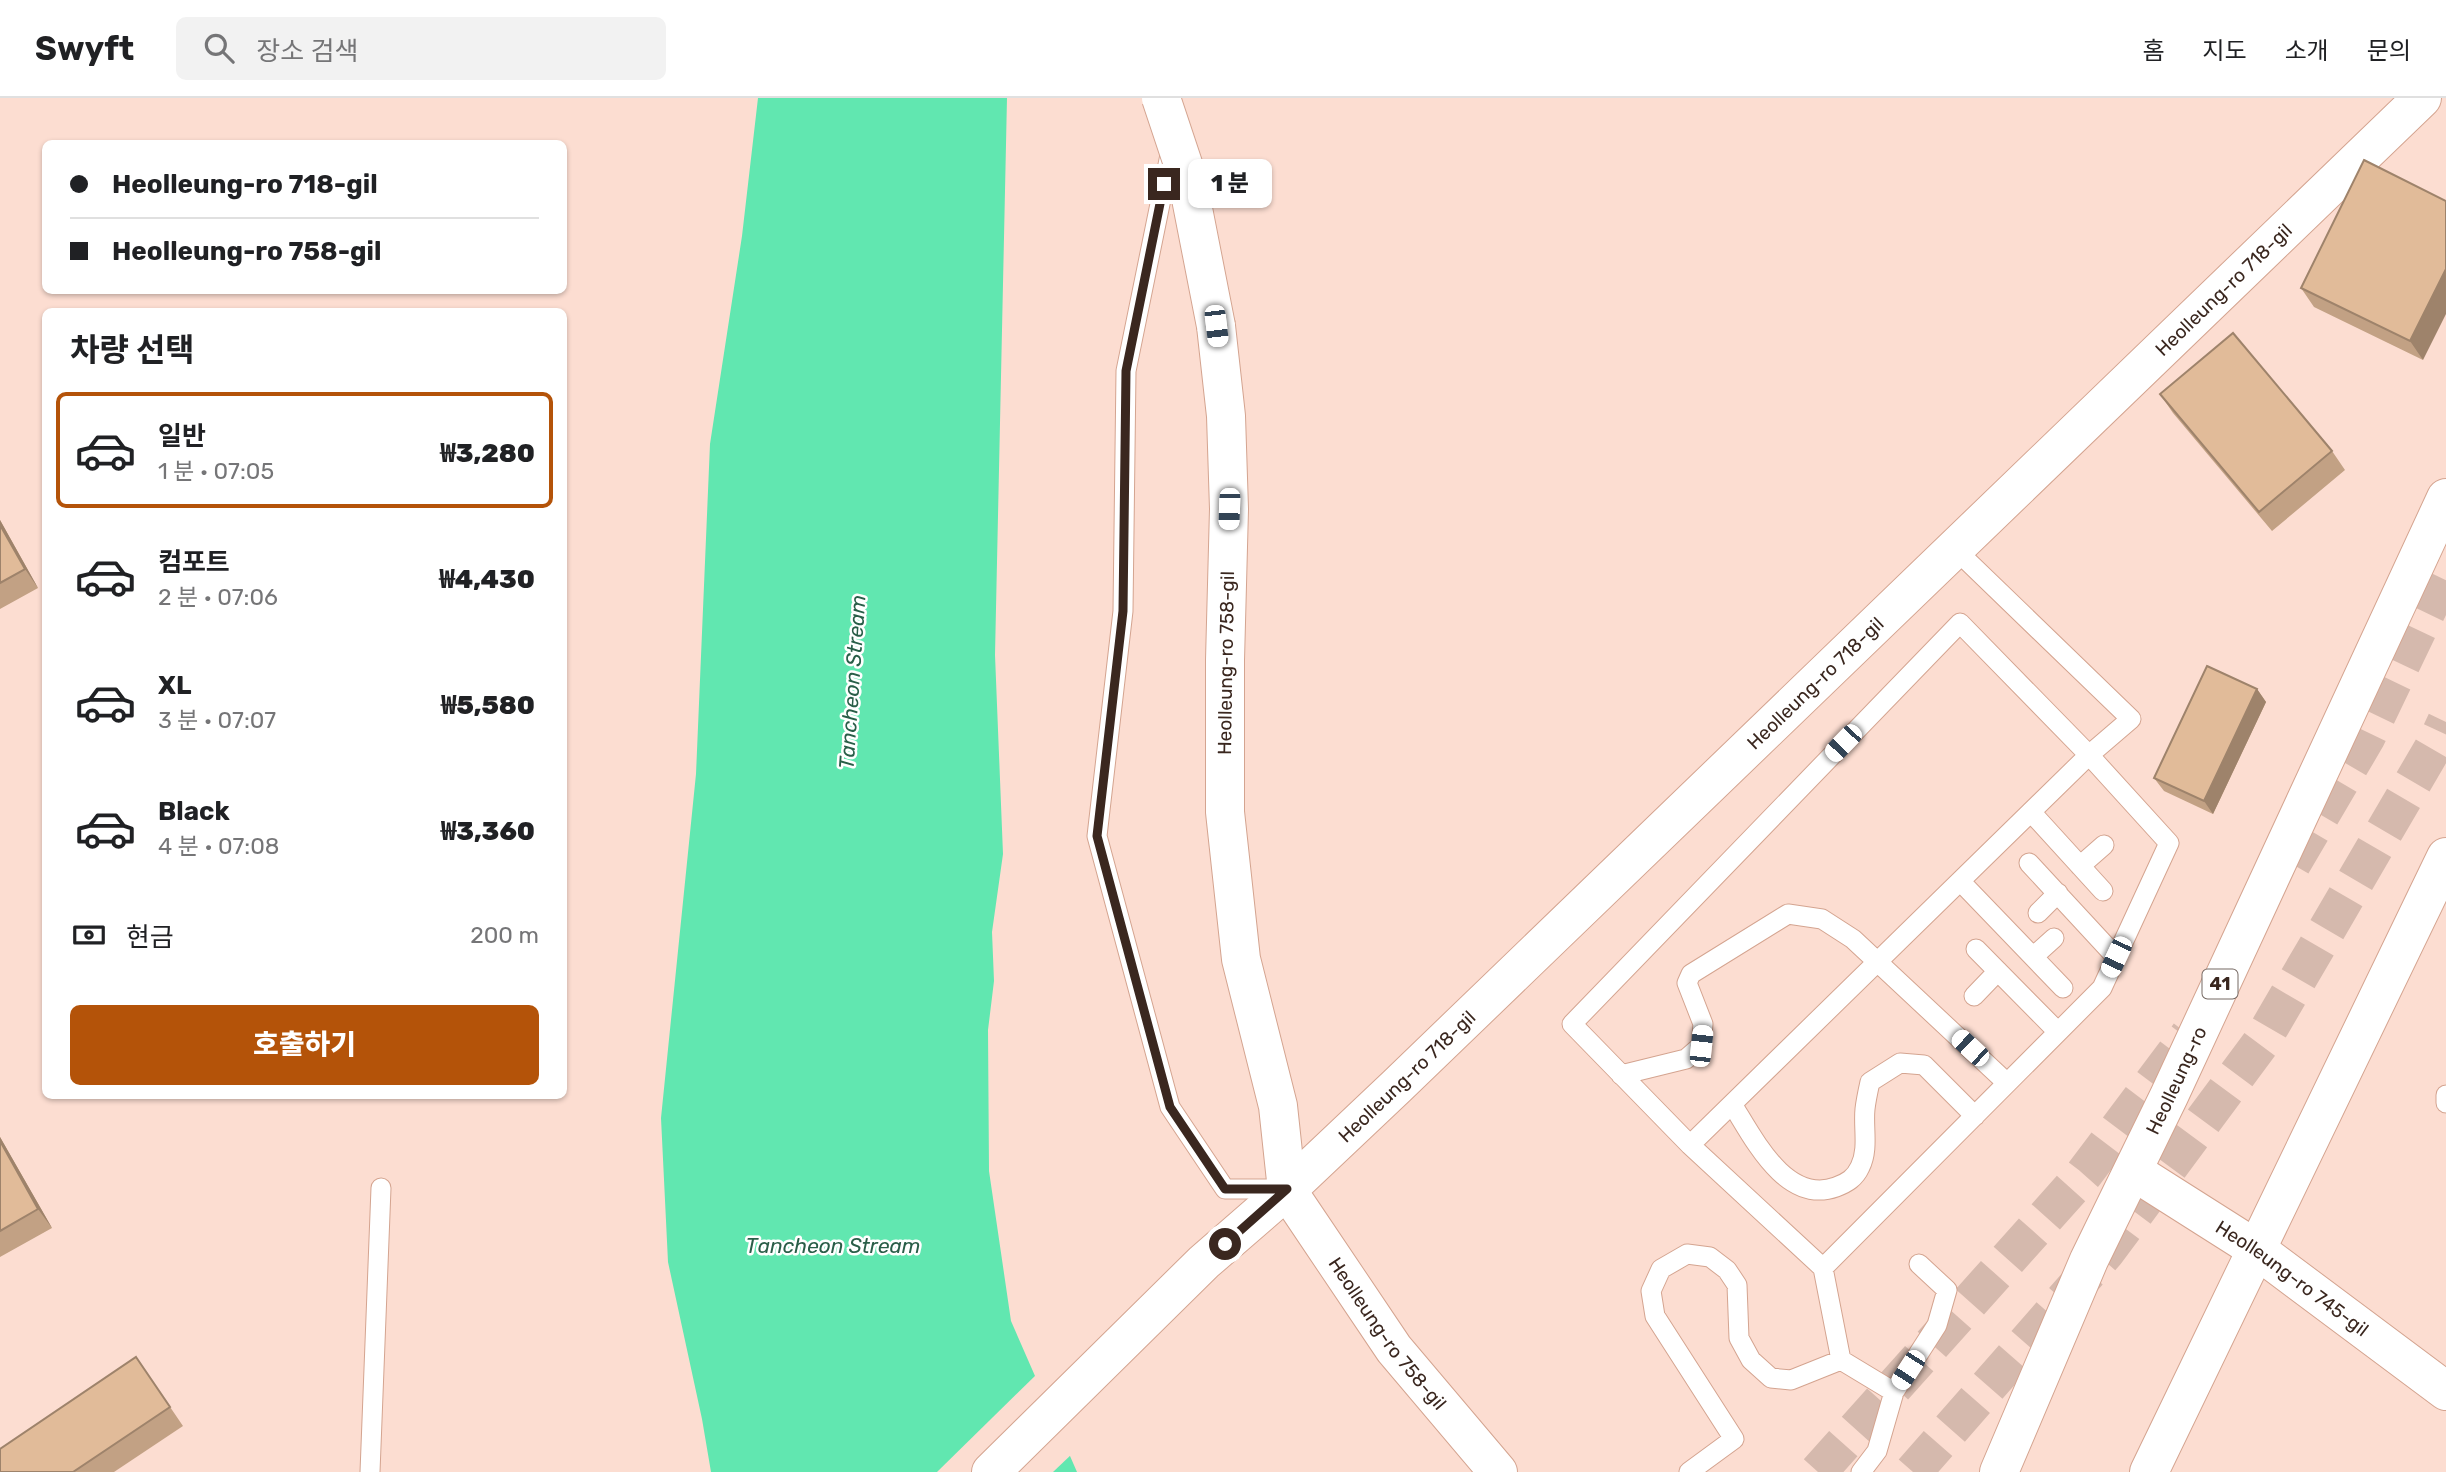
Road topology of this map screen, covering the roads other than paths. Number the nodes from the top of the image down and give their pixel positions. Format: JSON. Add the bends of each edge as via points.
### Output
{"nodes":[{"id":1,"x":2422,"y":98,"type":"edge"},
{"id":2,"x":1174,"y":100,"type":"edge"},
{"id":3,"x":2446,"y":498,"type":"edge"},
{"id":4,"x":1955,"y":549,"type":"junction"},
{"id":5,"x":2089,"y":755,"type":"junction"},
{"id":6,"x":2031,"y":812,"type":"junction"},
{"id":7,"x":2104,"y":845,"type":"dead end"},
{"id":8,"x":2446,"y":856,"type":"edge"},
{"id":9,"x":2029,"y":863,"type":"dead end"},
{"id":10,"x":2080,"y":866,"type":"junction"},
{"id":11,"x":1960,"y":881,"type":"junction"},
{"id":12,"x":2103,"y":891,"type":"dead end"},
{"id":13,"x":2058,"y":893,"type":"junction"},
{"id":14,"x":2038,"y":913,"type":"dead end"},
{"id":15,"x":2054,"y":938,"type":"dead end"},
{"id":16,"x":1976,"y":949,"type":"dead end"},
{"id":17,"x":2033,"y":957,"type":"junction"},
{"id":18,"x":2116,"y":957,"type":"junction"},
{"id":19,"x":1878,"y":962,"type":"junction"},
{"id":20,"x":1998,"y":971,"type":"junction"},
{"id":21,"x":2063,"y":988,"type":"dead end"},
{"id":22,"x":1974,"y":996,"type":"dead end"},
{"id":23,"x":2058,"y":1032,"type":"junction"},
{"id":24,"x":1621,"y":1075,"type":"junction"},
{"id":25,"x":2007,"y":1083,"type":"junction"},
{"id":26,"x":2446,"y":1095,"type":"edge"},
{"id":27,"x":2446,"y":1103,"type":"edge"},
{"id":28,"x":1732,"y":1104,"type":"junction"},
{"id":29,"x":1975,"y":1116,"type":"junction"},
{"id":30,"x":1690,"y":1145,"type":"junction"},
{"id":31,"x":2133,"y":1171,"type":"junction"},
{"id":32,"x":381,"y":1188,"type":"dead end"},
{"id":33,"x":1287,"y":1189,"type":"junction"},
{"id":34,"x":2256,"y":1249,"type":"junction"},
{"id":35,"x":1919,"y":1264,"type":"dead end"},
{"id":36,"x":1823,"y":1268,"type":"junction"},
{"id":37,"x":1841,"y":1360,"type":"junction"},
{"id":38,"x":2446,"y":1391,"type":"edge"},
{"id":39,"x":1894,"y":1392,"type":"junction"},
{"id":40,"x":370,"y":1472,"type":"edge"},
{"id":41,"x":991,"y":1472,"type":"edge"},
{"id":42,"x":1498,"y":1472,"type":"edge"},
{"id":43,"x":1689,"y":1472,"type":"edge"},
{"id":44,"x":1861,"y":1472,"type":"edge"},
{"id":45,"x":1999,"y":1472,"type":"edge"},
{"id":46,"x":2149,"y":1472,"type":"edge"}],
"edges":[{"from":1,"to":4,"type":"street","name":"Heolleung-ro 718-gil"},
{"from":2,"to":33,"type":"street","name":"Heolleung-ro 758-gil","bridge":true,"via":[[1216,326],[1226,416],[1225,812],[1241,959],[1278,1107]]},
{"from":2,"to":33,"type":"lane","name":"Heolleung-ro 758-gil","via":[[1126,371],[1123,611],[1097,836],[1170,1107],[1225,1189]]},
{"from":3,"to":31,"type":"street","name":"Heolleung-ro","number":"41"},
{"from":4,"to":5,"type":"lane","via":[[2131,719]]},
{"from":4,"to":33,"type":"street","name":"Heolleung-ro 718-gil"},
{"from":5,"to":6,"type":"lane"},
{"from":5,"to":18,"type":"lane","via":[[2169,843]]},
{"from":5,"to":24,"type":"lane","via":[[1960,623],[1572,1024]]},
{"from":6,"to":10,"type":"lane"},
{"from":6,"to":11,"type":"lane"},
{"from":7,"to":10,"type":"lane"},
{"from":8,"to":34,"type":"street"},
{"from":9,"to":13,"type":"lane"},
{"from":10,"to":12,"type":"lane"},
{"from":11,"to":17,"type":"lane"},
{"from":11,"to":19,"type":"lane"},
{"from":13,"to":14,"type":"lane"},
{"from":13,"to":18,"type":"lane"},
{"from":15,"to":17,"type":"lane"},
{"from":16,"to":20,"type":"lane"},
{"from":17,"to":21,"type":"lane"},
{"from":18,"to":23,"type":"lane","via":[[2102,988]]},
{"from":19,"to":24,"type":"lane","via":[[1822,919],[1788,914],[1691,974],[1687,984],[1703,1024],[1701,1046],[1686,1059]]},
{"from":19,"to":25,"type":"lane"},
{"from":19,"to":28,"type":"lane"},
{"from":20,"to":22,"type":"lane"},
{"from":20,"to":23,"type":"lane"},
{"from":23,"to":25,"type":"lane"},
{"from":24,"to":30,"type":"lane"},
{"from":25,"to":29,"type":"lane"},
{"from":26,"to":27,"type":"lane"},
{"from":28,"to":29,"type":"lane","via":[[1775,1167],[1800,1186],[1823,1192],[1849,1182],[1861,1166],[1870,1082],[1900,1063],[1924,1065]]},
{"from":28,"to":30,"type":"lane"},
{"from":29,"to":36,"type":"lane"},
{"from":30,"to":36,"type":"lane"},
{"from":31,"to":34,"type":"street","name":"Heolleung-ro 745-gil"},
{"from":31,"to":45,"type":"street","name":"Heolleung-ro","number":"41","via":[[2089,1260]]},
{"from":32,"to":40,"type":"lane"},
{"from":33,"to":41,"type":"street","name":"Heolleung-ro 718-gil","via":[[1204,1262]]},
{"from":33,"to":42,"type":"street","name":"Heolleung-ro 758-gil","via":[[1394,1349]]},
{"from":34,"to":38,"type":"street","name":"Heolleung-ro 745-gil"},
{"from":34,"to":46,"type":"street"},
{"from":35,"to":39,"type":"lane","via":[[1947,1290],[1937,1325]]},
{"from":36,"to":37,"type":"lane"},
{"from":37,"to":39,"type":"lane"},
{"from":37,"to":43,"type":"lane","via":[[1791,1380],[1772,1378],[1751,1360],[1740,1338],[1737,1285],[1727,1270],[1710,1257],[1687,1254],[1661,1269],[1651,1291],[1655,1316],[1734,1439]]},
{"from":39,"to":44,"type":"lane","via":[[1877,1451]]}]}
